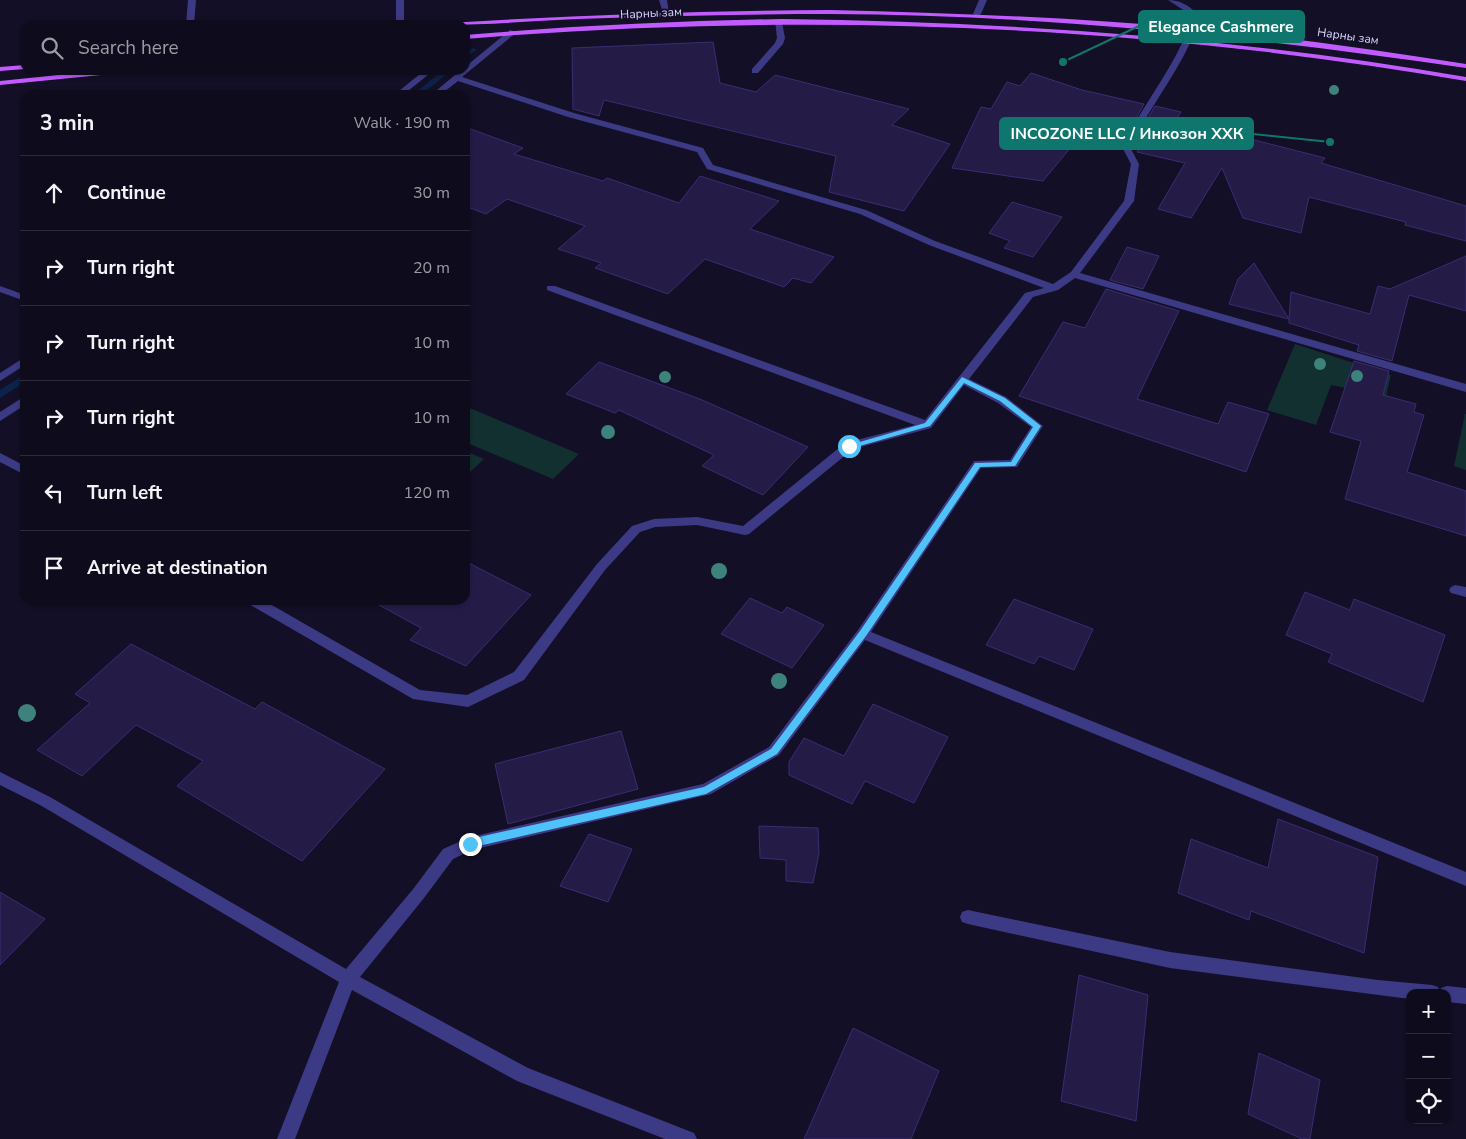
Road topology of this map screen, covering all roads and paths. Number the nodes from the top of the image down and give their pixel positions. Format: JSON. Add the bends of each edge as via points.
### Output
{"nodes":[{"id":1,"x":192,"y":0,"type":"edge"},
{"id":2,"x":400,"y":0,"type":"edge"},
{"id":3,"x":663,"y":0,"type":"edge"},
{"id":4,"x":983,"y":0,"type":"edge"},
{"id":5,"x":1172,"y":0,"type":"edge"},
{"id":6,"x":666,"y":11,"type":"junction"},
{"id":7,"x":978,"y":14,"type":"junction"},
{"id":8,"x":190,"y":20,"type":"edge"},
{"id":9,"x":400,"y":20,"type":"edge"},
{"id":10,"x":778,"y":22,"type":"junction"},
{"id":11,"x":470,"y":23,"type":"edge"},
{"id":12,"x":1206,"y":30,"type":"junction"},
{"id":13,"x":513,"y":32,"type":"junction"},
{"id":14,"x":470,"y":36,"type":"edge"},
{"id":15,"x":1187,"y":41,"type":"junction"},
{"id":16,"x":1466,"y":66,"type":"edge"},
{"id":17,"x":20,"y":68,"type":"edge"},
{"id":18,"x":470,"y":68,"type":"edge"},
{"id":19,"x":0,"y":70,"type":"edge"},
{"id":20,"x":755,"y":71,"type":"dead end"},
{"id":21,"x":81,"y":75,"type":"edge"},
{"id":22,"x":424,"y":75,"type":"edge"},
{"id":23,"x":462,"y":75,"type":"edge"},
{"id":24,"x":458,"y":78,"type":"junction"},
{"id":25,"x":1466,"y":79,"type":"edge"},
{"id":26,"x":0,"y":83,"type":"edge"},
{"id":27,"x":404,"y":90,"type":"edge"},
{"id":28,"x":442,"y":90,"type":"edge"},
{"id":29,"x":1074,"y":274,"type":"junction"},
{"id":30,"x":551,"y":288,"type":"dead end"},
{"id":31,"x":1054,"y":288,"type":"junction"},
{"id":32,"x":0,"y":289,"type":"edge"},
{"id":33,"x":20,"y":296,"type":"edge"},
{"id":34,"x":20,"y":364,"type":"edge"},
{"id":35,"x":0,"y":378,"type":"edge"},
{"id":36,"x":962,"y":380,"type":"junction"},
{"id":37,"x":1466,"y":388,"type":"edge"},
{"id":38,"x":20,"y":403,"type":"edge"},
{"id":39,"x":0,"y":416,"type":"edge"},
{"id":40,"x":927,"y":425,"type":"junction"},
{"id":41,"x":0,"y":457,"type":"edge"},
{"id":42,"x":20,"y":468,"type":"edge"},
{"id":43,"x":261,"y":605,"type":"edge"},
{"id":44,"x":863,"y":634,"type":"junction"},
{"id":45,"x":0,"y":778,"type":"edge"},
{"id":46,"x":1466,"y":879,"type":"edge"},
{"id":47,"x":968,"y":917,"type":"dead end"},
{"id":48,"x":348,"y":980,"type":"junction"},
{"id":49,"x":1406,"y":991,"type":"edge"},
{"id":50,"x":1451,"y":994,"type":"edge"},
{"id":51,"x":1466,"y":996,"type":"edge"},
{"id":52,"x":286,"y":1139,"type":"edge"},
{"id":53,"x":688,"y":1139,"type":"edge"}],
"edges":[{"from":1,"to":8,"type":"street"},
{"from":2,"to":9,"type":"street"},
{"from":3,"to":6,"type":"street"},
{"from":4,"to":7,"type":"street"},
{"from":5,"to":12,"type":"street","via":[[1197,16]]},
{"from":6,"to":7,"type":"main road","name":"Нарны зам","via":[[808,8]]},
{"from":6,"to":11,"type":"main road","name":"Нарны зам"},
{"from":7,"to":12,"type":"main road","name":"Нарны зам","via":[[1053,16]]},
{"from":10,"to":13,"type":"main road","name":"Нарны зам","via":[[706,22]]},
{"from":10,"to":15,"type":"main road","name":"Нарны зам","via":[[913,22]]},
{"from":10,"to":20,"type":"street","via":[[779,44]]},
{"from":12,"to":16,"type":"main road","name":"Нарны зам"},
{"from":13,"to":14,"type":"main road","name":"Нарны зам"},
{"from":13,"to":18,"type":"street"},
{"from":15,"to":25,"type":"main road","name":"Нарны зам","via":[[1384,65]]},
{"from":15,"to":29,"type":"street","via":[[1126,147],[1135,164],[1129,201]]},
{"from":17,"to":19,"type":"main road"},
{"from":21,"to":26,"type":"main road"},
{"from":22,"to":27,"type":"street"},
{"from":23,"to":24,"type":"street"},
{"from":24,"to":28,"type":"street"},
{"from":24,"to":31,"type":"street","via":[[700,150],[710,166],[863,212],[932,244]]},
{"from":29,"to":31,"type":"street"},
{"from":29,"to":37,"type":"street"},
{"from":30,"to":40,"type":"street"},
{"from":31,"to":36,"type":"street","via":[[1029,295]]},
{"from":32,"to":33,"type":"street"},
{"from":34,"to":35,"type":"street"},
{"from":36,"to":40,"type":"street"},
{"from":36,"to":44,"type":"street","via":[[1002,400],[1037,426],[1013,464],[978,464]]},
{"from":38,"to":39,"type":"street"},
{"from":40,"to":43,"type":"street","via":[[849,446],[745,532],[697,520],[654,523],[636,529],[601,567],[519,676],[468,701],[418,695]]},
{"from":41,"to":42,"type":"street"},
{"from":44,"to":46,"type":"street"},
{"from":44,"to":48,"type":"street","via":[[774,751],[706,790],[470,844],[448,854]]},
{"from":45,"to":48,"type":"street","via":[[46,801]]},
{"from":47,"to":49,"type":"street","via":[[1170,960]]},
{"from":48,"to":52,"type":"street"},
{"from":48,"to":53,"type":"street","via":[[523,1075]]},
{"from":50,"to":51,"type":"street"}]}
